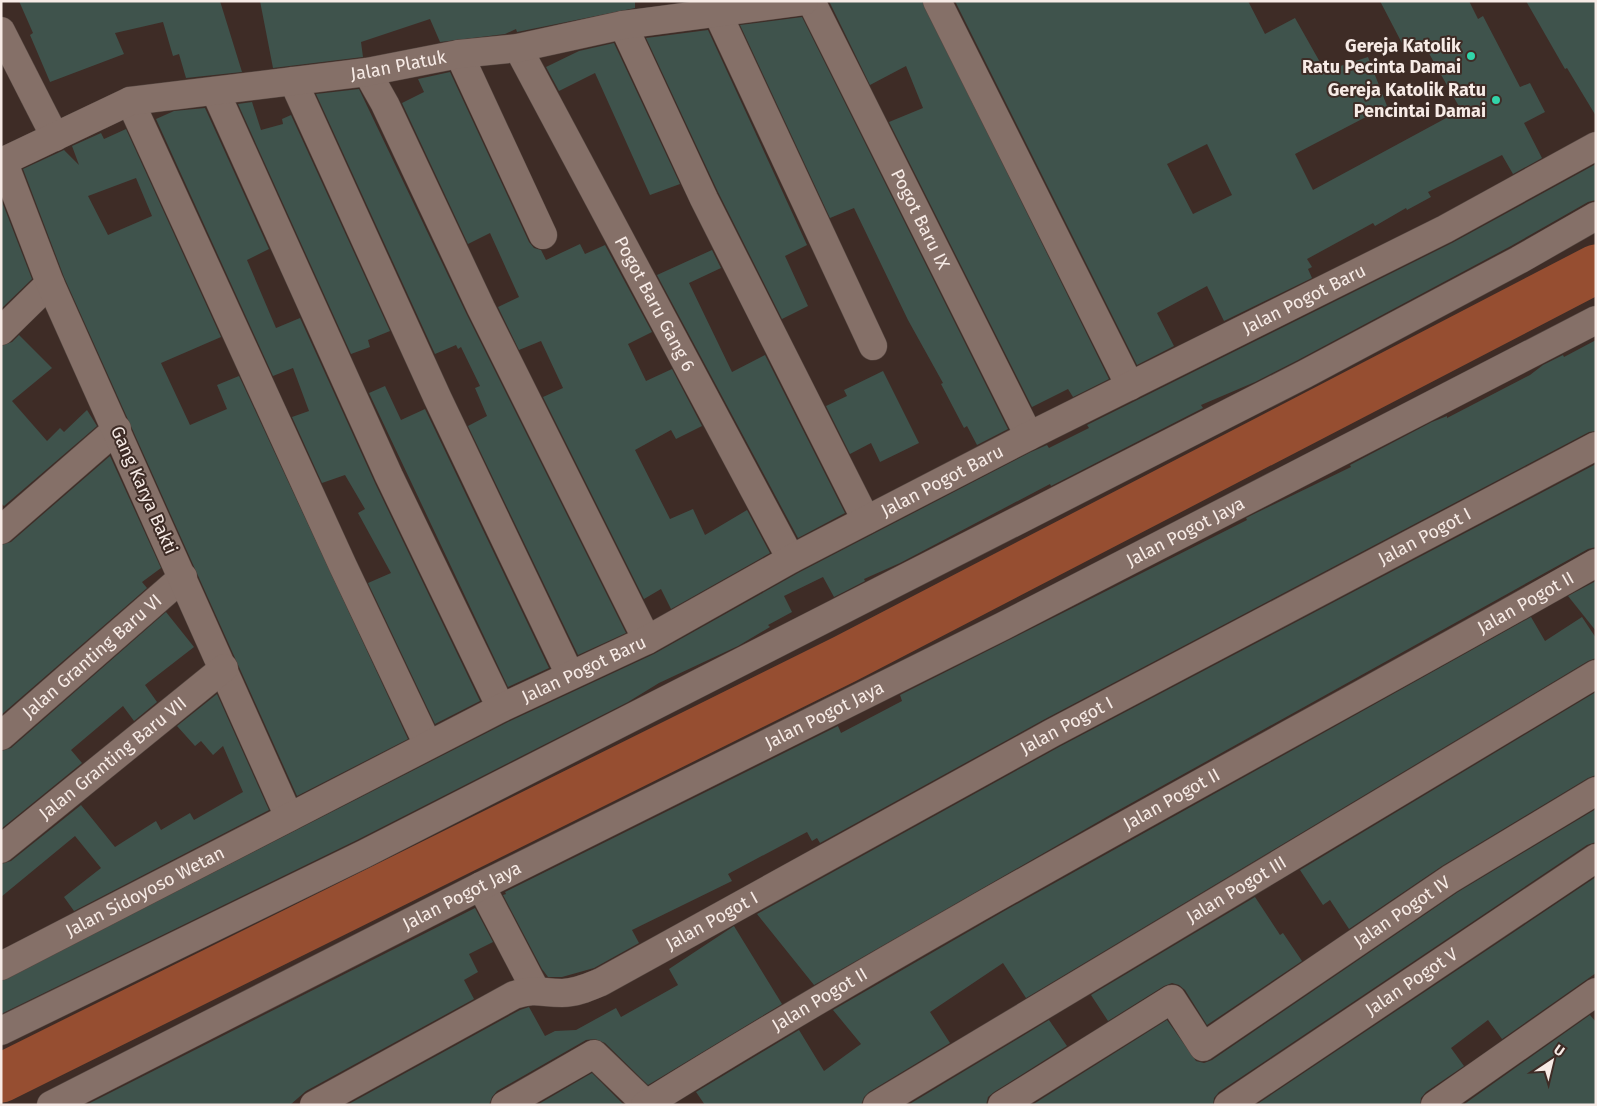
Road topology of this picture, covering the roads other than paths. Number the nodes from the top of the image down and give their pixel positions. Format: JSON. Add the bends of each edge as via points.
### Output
{"nodes":[{"id":1,"x":804,"y":1,"type":"edge"},
{"id":2,"x":811,"y":1,"type":"edge"},
{"id":3,"x":937,"y":1,"type":"edge"},
{"id":4,"x":717,"y":12,"type":"junction"},
{"id":5,"x":623,"y":25,"type":"junction"},
{"id":6,"x":1,"y":31,"type":"edge"},
{"id":7,"x":518,"y":48,"type":"junction"},
{"id":8,"x":459,"y":54,"type":"junction"},
{"id":9,"x":367,"y":72,"type":"junction"},
{"id":10,"x":294,"y":81,"type":"junction"},
{"id":11,"x":215,"y":90,"type":"junction"},
{"id":12,"x":130,"y":101,"type":"junction"},
{"id":13,"x":55,"y":137,"type":"junction"},
{"id":14,"x":1596,"y":146,"type":"edge"},
{"id":15,"x":4,"y":163,"type":"joint"},
{"id":16,"x":10,"y":206,"type":"edge"},
{"id":17,"x":1596,"y":216,"type":"edge"},
{"id":18,"x":542,"y":235,"type":"dead end"},
{"id":19,"x":50,"y":282,"type":"junction"},
{"id":20,"x":1596,"y":320,"type":"edge"},
{"id":21,"x":1,"y":331,"type":"edge"},
{"id":22,"x":873,"y":346,"type":"dead end"},
{"id":23,"x":1130,"y":386,"type":"junction"},
{"id":24,"x":117,"y":429,"type":"junction"},
{"id":25,"x":1029,"y":436,"type":"junction"},
{"id":26,"x":1596,"y":446,"type":"edge"},
{"id":27,"x":866,"y":520,"type":"junction"},
{"id":28,"x":1,"y":530,"type":"edge"},
{"id":29,"x":791,"y":559,"type":"junction"},
{"id":30,"x":1596,"y":563,"type":"edge"},
{"id":31,"x":184,"y":577,"type":"junction"},
{"id":32,"x":647,"y":640,"type":"junction"},
{"id":33,"x":224,"y":668,"type":"junction"},
{"id":34,"x":1596,"y":674,"type":"edge"},
{"id":35,"x":570,"y":675,"type":"junction"},
{"id":36,"x":501,"y":708,"type":"junction"},
{"id":37,"x":1,"y":736,"type":"edge"},
{"id":38,"x":428,"y":745,"type":"junction"},
{"id":39,"x":1596,"y":791,"type":"edge"},
{"id":40,"x":289,"y":817,"type":"junction"},
{"id":41,"x":1,"y":849,"type":"edge"},
{"id":42,"x":1596,"y":858,"type":"edge"},
{"id":43,"x":481,"y":886,"type":"junction"},
{"id":44,"x":1,"y":966,"type":"edge"},
{"id":45,"x":535,"y":990,"type":"junction"},
{"id":46,"x":1596,"y":992,"type":"edge"},
{"id":47,"x":1,"y":1030,"type":"edge"},
{"id":48,"x":646,"y":1104,"type":"edge"},
{"id":49,"x":51,"y":1105,"type":"edge"},
{"id":50,"x":314,"y":1105,"type":"edge"},
{"id":51,"x":505,"y":1105,"type":"edge"},
{"id":52,"x":877,"y":1105,"type":"edge"},
{"id":53,"x":1002,"y":1105,"type":"edge"},
{"id":54,"x":1228,"y":1105,"type":"edge"},
{"id":55,"x":1435,"y":1105,"type":"edge"}],
"edges":[{"from":1,"to":4,"type":"street","name":"Jalan Platuk"},
{"from":2,"to":25,"type":"street","name":"Pogot Baru IX"},
{"from":3,"to":23,"type":"street"},
{"from":4,"to":5,"type":"street","name":"Jalan Platuk"},
{"from":4,"to":22,"type":"street"},
{"from":5,"to":7,"type":"street","name":"Jalan Platuk"},
{"from":5,"to":27,"type":"street","via":[[704,199]]},
{"from":6,"to":13,"type":"street"},
{"from":7,"to":8,"type":"street","name":"Jalan Platuk"},
{"from":7,"to":29,"type":"street","name":"Pogot Baru Gang 6"},
{"from":8,"to":9,"type":"street","name":"Jalan Platuk"},
{"from":8,"to":18,"type":"street"},
{"from":9,"to":10,"type":"street","name":"Jalan Platuk"},
{"from":9,"to":32,"type":"street"},
{"from":10,"to":11,"type":"street","name":"Jalan Platuk"},
{"from":10,"to":35,"type":"street","via":[[438,399]]},
{"from":11,"to":12,"type":"street","name":"Jalan Platuk"},
{"from":11,"to":36,"type":"street","via":[[389,476]]},
{"from":12,"to":13,"type":"street","name":"Jalan Platuk"},
{"from":12,"to":38,"type":"street"},
{"from":13,"to":15,"type":"street","name":"Jalan Platuk"},
{"from":14,"to":23,"type":"street","name":"Jalan Pogot Baru","via":[[1445,229]]},
{"from":15,"to":16,"type":"street","name":"Gang Karya Bakti"},
{"from":16,"to":19,"type":"street","name":"Gang Karya Bakti"},
{"from":17,"to":47,"type":"street","via":[[1269,392],[364,854]]},
{"from":19,"to":21,"type":"street"},
{"from":19,"to":24,"type":"street","name":"Gang Karya Bakti"},
{"from":20,"to":43,"type":"street","name":"Jalan Pogot Jaya","via":[[1003,626]]},
{"from":23,"to":25,"type":"street","name":"Jalan Pogot Baru"},
{"from":24,"to":28,"type":"street"},
{"from":24,"to":31,"type":"street","name":"Gang Karya Bakti"},
{"from":25,"to":27,"type":"street","name":"Jalan Pogot Baru"},
{"from":26,"to":45,"type":"street","name":"Jalan Pogot I","via":[[1052,733],[602,982],[562,993]]},
{"from":27,"to":29,"type":"street","name":"Jalan Pogot Baru"},
{"from":29,"to":32,"type":"street","name":"Jalan Pogot Baru"},
{"from":30,"to":48,"type":"street","name":"Jalan Pogot II","via":[[1158,805],[750,1040]]},
{"from":31,"to":33,"type":"street","name":"Gang Karya Bakti"},
{"from":31,"to":37,"type":"street","name":"Jalan Granting Baru VI"},
{"from":32,"to":35,"type":"street","name":"Jalan Pogot Baru"},
{"from":33,"to":40,"type":"street","name":"Gang Karya Bakti"},
{"from":33,"to":41,"type":"street","name":"Jalan Granting Baru VII"},
{"from":34,"to":52,"type":"street","name":"Jalan Pogot III"},
{"from":35,"to":36,"type":"street","name":"Jalan Pogot Baru"},
{"from":36,"to":38,"type":"street","name":"Jalan Pogot Baru"},
{"from":38,"to":40,"type":"street","name":"Jalan Pogot Baru"},
{"from":39,"to":53,"type":"street","name":"Jalan Pogot IV","via":[[1450,879],[1203,1047],[1172,999]]},
{"from":40,"to":44,"type":"street","name":"Jalan Sidoyoso Wetan"},
{"from":42,"to":54,"type":"street","name":"Jalan Pogot V"},
{"from":43,"to":45,"type":"street"},
{"from":43,"to":49,"type":"street","name":"Jalan Pogot Jaya"},
{"from":45,"to":50,"type":"street","via":[[514,995]]},
{"from":46,"to":55,"type":"street"},
{"from":48,"to":51,"type":"street","via":[[594,1054]]}]}
